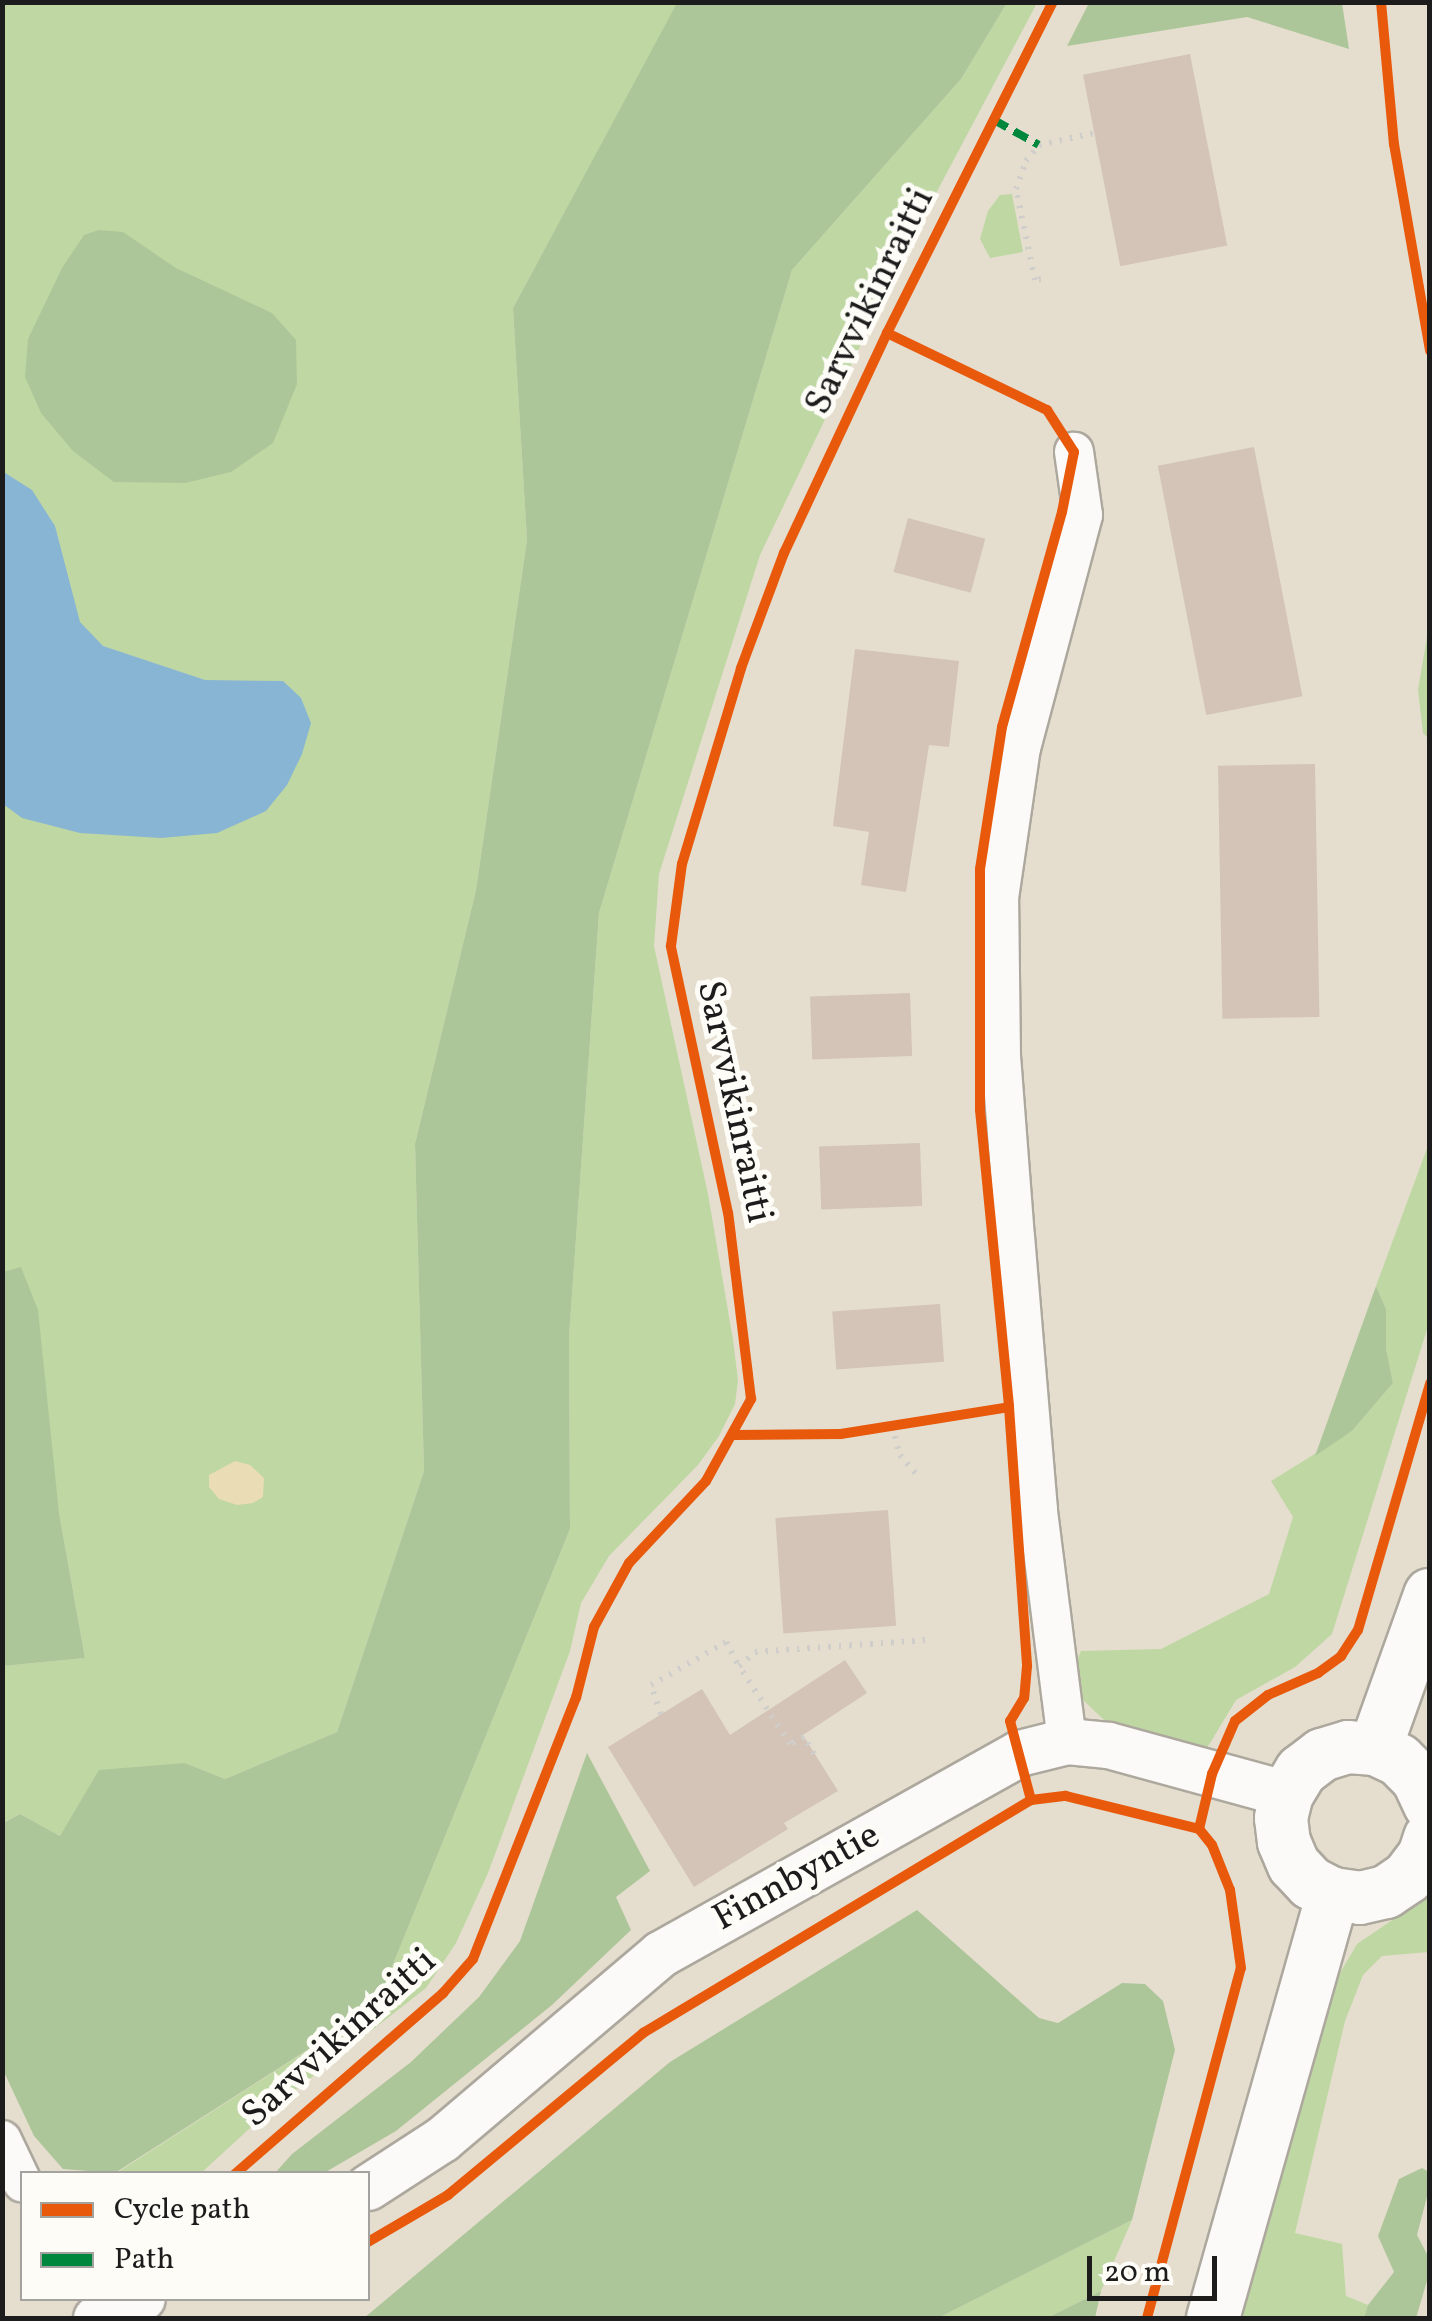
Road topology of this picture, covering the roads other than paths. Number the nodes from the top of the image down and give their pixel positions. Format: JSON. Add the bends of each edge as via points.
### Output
{"nodes":[{"id":1,"x":1074,"y":452,"type":"dead end"},
{"id":2,"x":1430,"y":1595,"type":"edge"},
{"id":3,"x":1067,"y":1741,"type":"junction"},
{"id":4,"x":1374,"y":1749,"type":"junction"},
{"id":5,"x":1287,"y":1794,"type":"junction"},
{"id":6,"x":1430,"y":1805,"type":"edge"},
{"id":7,"x":1430,"y":1838,"type":"edge"},
{"id":8,"x":1333,"y":1894,"type":"junction"},
{"id":9,"x":2,"y":2140,"type":"edge"},
{"id":10,"x":20,"y":2178,"type":"edge"},
{"id":11,"x":370,"y":2185,"type":"edge"},
{"id":12,"x":135,"y":2301,"type":"edge"},
{"id":13,"x":96,"y":2318,"type":"edge"},
{"id":14,"x":1213,"y":2318,"type":"edge"}],
"edges":[{"from":1,"to":3,"type":"street","via":[[1083,514],[1020,748],[999,898],[1001,1056],[1017,1257],[1038,1510]]},
{"from":2,"to":4,"type":"main road"},
{"from":3,"to":5,"type":"street","name":"Finnbyntie","via":[[1108,1745]]},
{"from":3,"to":11,"type":"street","name":"Finnbyntie","via":[[1019,1753],[660,1954],[442,2138]]},
{"from":4,"to":5,"type":"main road","via":[[1322,1755]]},
{"from":4,"to":6,"type":"main road","via":[[1418,1779]]},
{"from":5,"to":8,"type":"main road","via":[[1282,1830],[1294,1865]]},
{"from":7,"to":8,"type":"main road","via":[[1408,1877],[1386,1892],[1360,1898]]},
{"from":8,"to":14,"type":"main road"},
{"from":9,"to":10,"type":"street"},
{"from":12,"to":13,"type":"street"}]}
